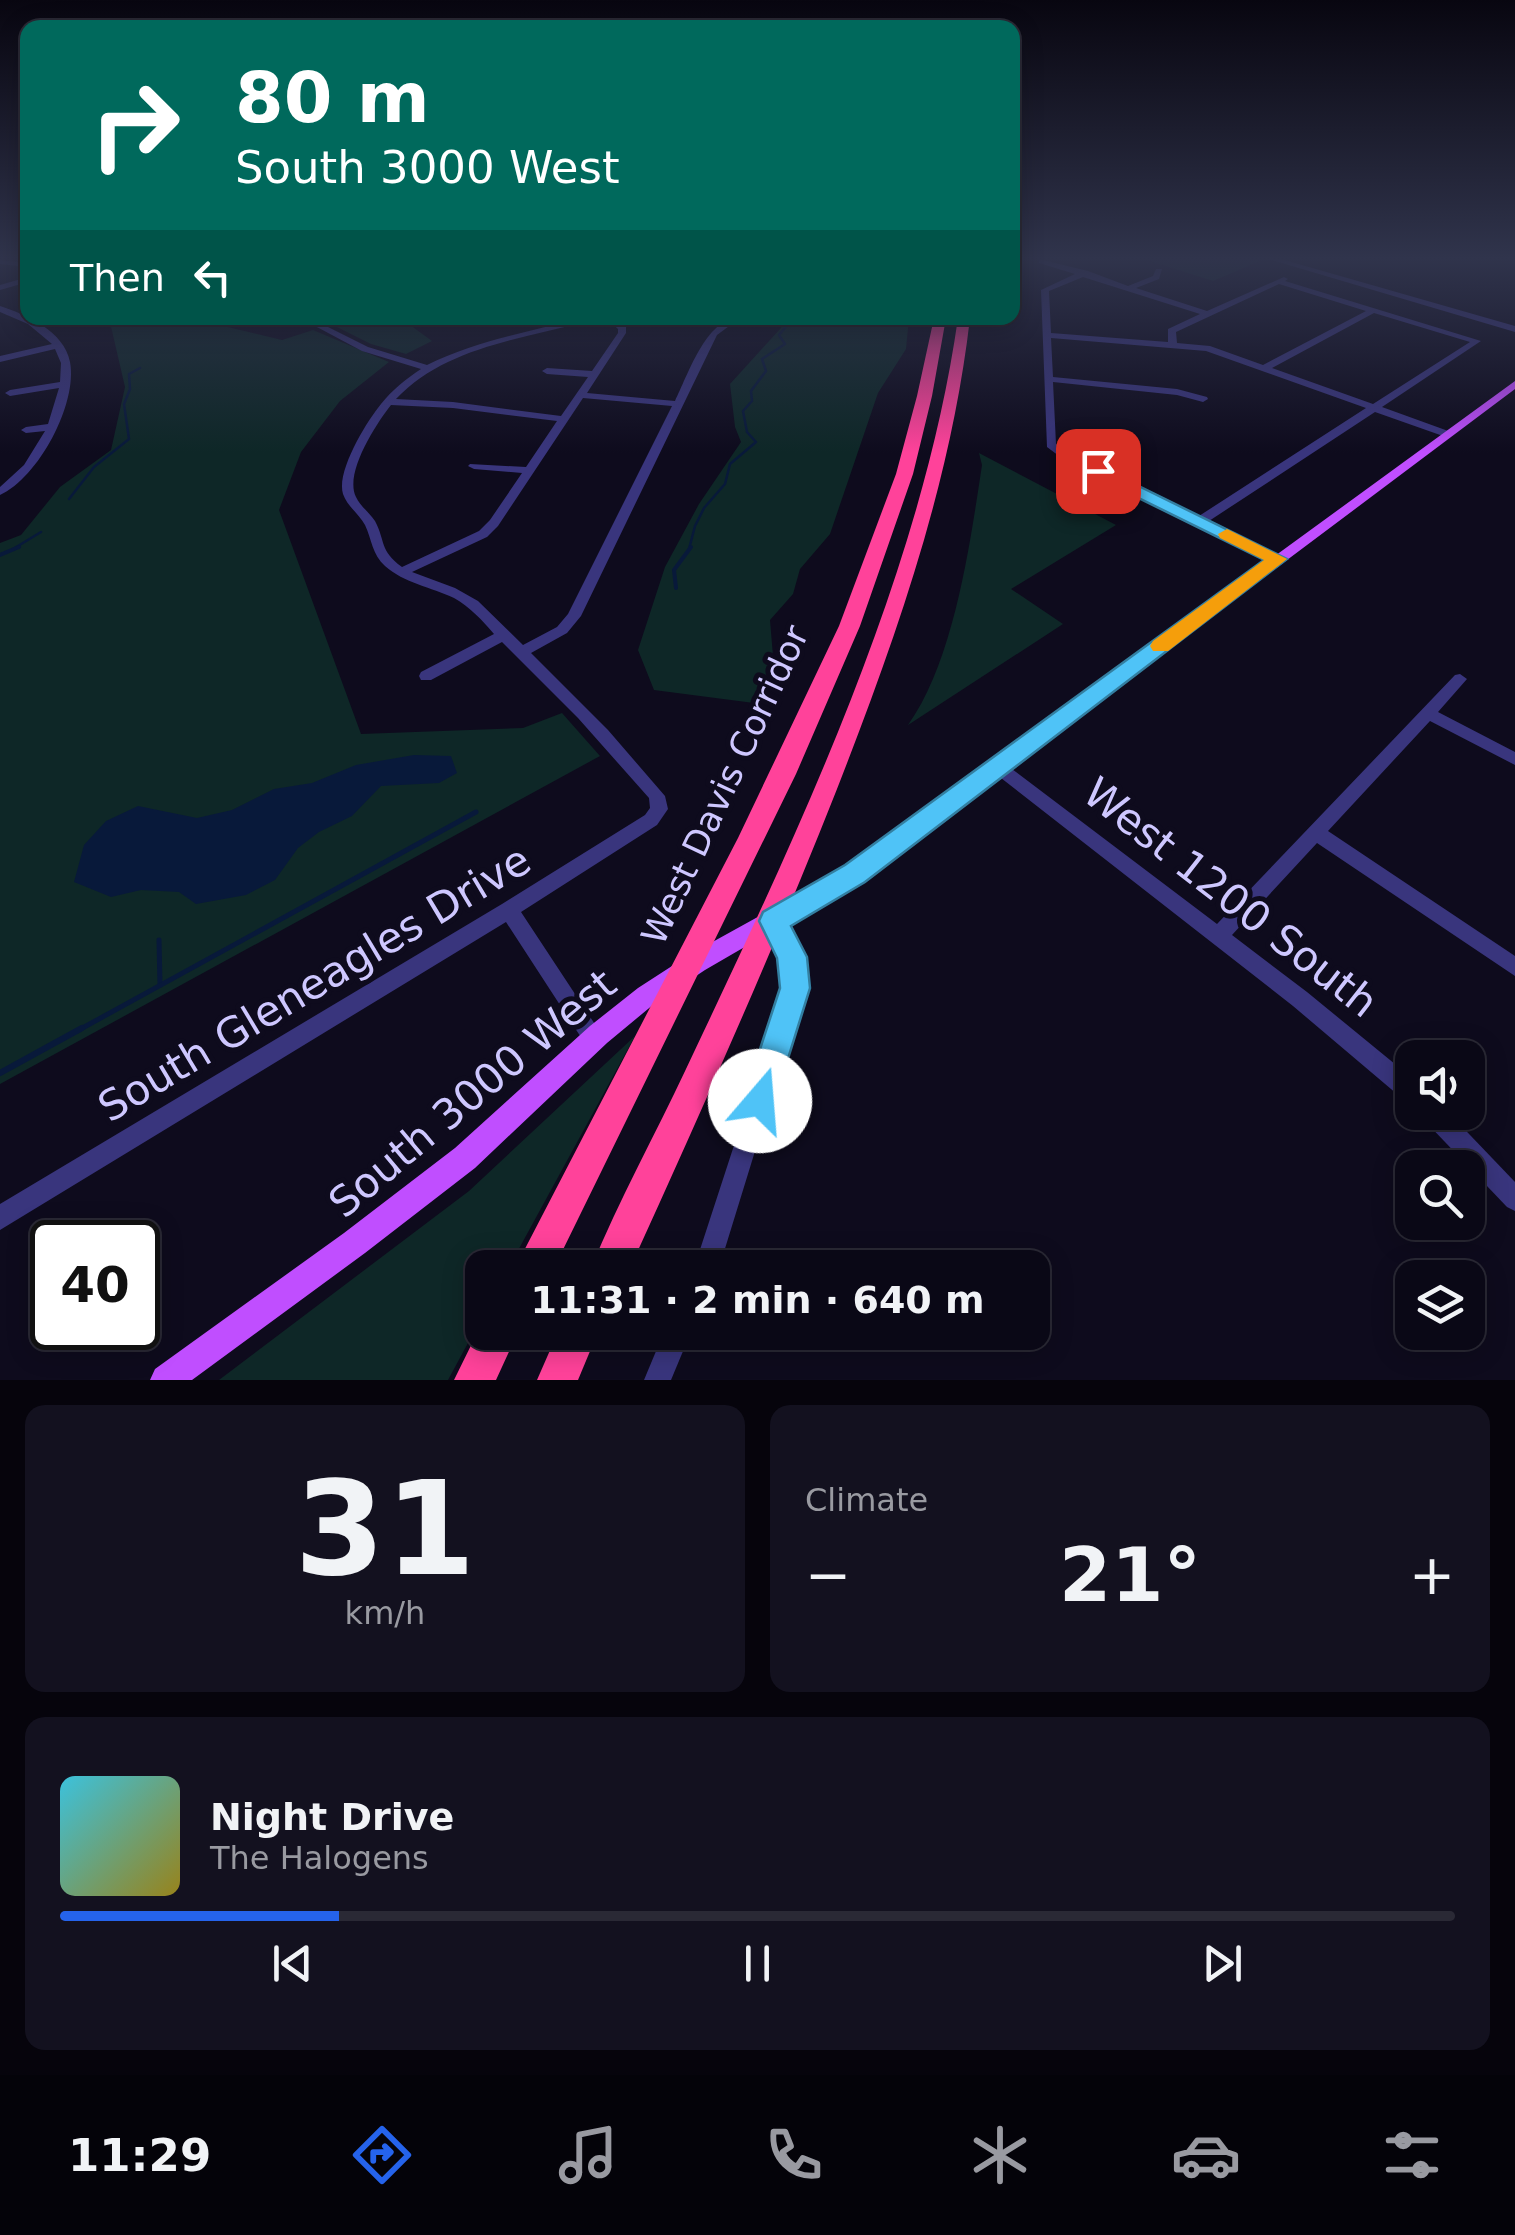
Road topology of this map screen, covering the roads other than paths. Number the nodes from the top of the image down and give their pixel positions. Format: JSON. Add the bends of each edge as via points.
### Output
{"nodes":[{"id":1,"x":1046,"y":323,"type":"edge"},
{"id":2,"x":1188,"y":323,"type":"edge"},
{"id":3,"x":1349,"y":323,"type":"edge"},
{"id":4,"x":1419,"y":323,"type":"edge"},
{"id":5,"x":38,"y":325,"type":"edge"},
{"id":6,"x":318,"y":325,"type":"edge"},
{"id":7,"x":559,"y":325,"type":"edge"},
{"id":8,"x":619,"y":325,"type":"edge"},
{"id":9,"x":726,"y":325,"type":"edge"},
{"id":10,"x":938,"y":325,"type":"edge"},
{"id":11,"x":963,"y":325,"type":"edge"},
{"id":12,"x":1047,"y":335,"type":"junction"},
{"id":13,"x":1173,"y":344,"type":"junction"},
{"id":14,"x":59,"y":345,"type":"junction"},
{"id":15,"x":0,"y":359,"type":"edge"},
{"id":16,"x":425,"y":368,"type":"junction"},
{"id":17,"x":1265,"y":368,"type":"junction"},
{"id":18,"x":547,"y":371,"type":"dead end"},
{"id":19,"x":592,"y":374,"type":"junction"},
{"id":20,"x":1048,"y":379,"type":"junction"},
{"id":21,"x":64,"y":384,"type":"junction"},
{"id":22,"x":1515,"y":384,"type":"edge"},
{"id":23,"x":10,"y":393,"type":"dead end"},
{"id":24,"x":581,"y":394,"type":"junction"},
{"id":25,"x":1203,"y":399,"type":"dead end"},
{"id":26,"x":386,"y":402,"type":"junction"},
{"id":27,"x":680,"y":404,"type":"junction"},
{"id":28,"x":1374,"y":408,"type":"junction"},
{"id":29,"x":563,"y":419,"type":"junction"},
{"id":30,"x":51,"y":426,"type":"junction"},
{"id":31,"x":26,"y":430,"type":"dead end"},
{"id":32,"x":1447,"y":434,"type":"junction"},
{"id":33,"x":1133,"y":439,"type":"dead end"},
{"id":34,"x":474,"y":466,"type":"dead end"},
{"id":35,"x":527,"y":470,"type":"junction"},
{"id":36,"x":1098,"y":471,"type":"junction"},
{"id":37,"x":5,"y":489,"type":"edge"},
{"id":38,"x":1200,"y":521,"type":"junction"},
{"id":39,"x":1278,"y":559,"type":"junction"},
{"id":40,"x":402,"y":572,"type":"junction"},
{"id":41,"x":503,"y":635,"type":"junction"},
{"id":42,"x":523,"y":652,"type":"junction"},
{"id":43,"x":426,"y":676,"type":"dead end"},
{"id":44,"x":1460,"y":679,"type":"dead end"},
{"id":45,"x":1428,"y":713,"type":"junction"},
{"id":46,"x":1515,"y":760,"type":"edge"},
{"id":47,"x":998,"y":767,"type":"junction"},
{"id":48,"x":1315,"y":832,"type":"junction"},
{"id":49,"x":509,"y":910,"type":"junction"},
{"id":50,"x":773,"y":921,"type":"junction"},
{"id":51,"x":1218,"y":936,"type":"junction"},
{"id":52,"x":1515,"y":967,"type":"edge"},
{"id":53,"x":594,"y":1038,"type":"junction"},
{"id":54,"x":1395,"y":1078,"type":"edge"},
{"id":55,"x":1449,"y":1130,"type":"edge"},
{"id":56,"x":1515,"y":1199,"type":"edge"},
{"id":57,"x":0,"y":1218,"type":"edge"},
{"id":58,"x":543,"y":1250,"type":"edge"},
{"id":59,"x":618,"y":1250,"type":"edge"},
{"id":60,"x":712,"y":1250,"type":"edge"},
{"id":61,"x":490,"y":1350,"type":"edge"},
{"id":62,"x":571,"y":1350,"type":"edge"},
{"id":63,"x":670,"y":1350,"type":"edge"},
{"id":64,"x":166,"y":1380,"type":"edge"},
{"id":65,"x":474,"y":1380,"type":"edge"},
{"id":66,"x":557,"y":1380,"type":"edge"},
{"id":67,"x":657,"y":1380,"type":"edge"}],
"edges":[{"from":1,"to":12,"type":"street"},
{"from":2,"to":13,"type":"street","via":[[1171,332]]},
{"from":3,"to":17,"type":"street"},
{"from":4,"to":28,"type":"street","via":[[1477,341]]},
{"from":5,"to":14,"type":"street"},
{"from":6,"to":16,"type":"street"},
{"from":7,"to":16,"type":"street","via":[[488,342]]},
{"from":8,"to":19,"type":"street"},
{"from":9,"to":27,"type":"street","via":[[713,334]]},
{"from":10,"to":58,"type":"highway","name":"West Davis Corridor","via":[[910,448],[808,717]]},
{"from":11,"to":59,"type":"highway","via":[[948,420],[915,541],[864,687],[726,1019]]},
{"from":12,"to":13,"type":"street"},
{"from":12,"to":20,"type":"street"},
{"from":13,"to":17,"type":"street"},
{"from":14,"to":15,"type":"street"},
{"from":14,"to":21,"type":"street"},
{"from":16,"to":26,"type":"street"},
{"from":17,"to":28,"type":"street"},
{"from":18,"to":19,"type":"street"},
{"from":19,"to":24,"type":"street"},
{"from":20,"to":25,"type":"street"},
{"from":20,"to":36,"type":"street","via":[[1050,444]]},
{"from":21,"to":23,"type":"street"},
{"from":21,"to":30,"type":"street"},
{"from":22,"to":32,"type":"main road","name":"South 3000 West"},
{"from":24,"to":27,"type":"street"},
{"from":24,"to":29,"type":"street"},
{"from":26,"to":29,"type":"street","via":[[440,402]]},
{"from":26,"to":40,"type":"street","via":[[347,481],[378,552]]},
{"from":27,"to":42,"type":"street","via":[[574,616]]},
{"from":28,"to":32,"type":"street"},
{"from":28,"to":38,"type":"street"},
{"from":29,"to":35,"type":"street"},
{"from":30,"to":31,"type":"street"},
{"from":30,"to":37,"type":"street","via":[[36,461]]},
{"from":32,"to":39,"type":"main road","name":"South 3000 West"},
{"from":33,"to":36,"type":"street","via":[[1131,451]]},
{"from":34,"to":35,"type":"street"},
{"from":35,"to":40,"type":"street","via":[[482,534]]},
{"from":36,"to":38,"type":"street"},
{"from":38,"to":39,"type":"street"},
{"from":39,"to":47,"type":"main road","name":"South 3000 West"},
{"from":40,"to":41,"type":"street","via":[[473,604]]},
{"from":41,"to":42,"type":"street"},
{"from":41,"to":43,"type":"street"},
{"from":42,"to":49,"type":"street","name":"South Gleneagles Drive","via":[[660,805],[651,820]]},
{"from":44,"to":45,"type":"street"},
{"from":45,"to":46,"type":"street"},
{"from":45,"to":48,"type":"street"},
{"from":47,"to":50,"type":"main road","name":"South 3000 West","via":[[835,887]]},
{"from":47,"to":51,"type":"street","name":"West 1200 South"},
{"from":48,"to":51,"type":"street"},
{"from":48,"to":52,"type":"street"},
{"from":49,"to":53,"type":"street"},
{"from":49,"to":57,"type":"street","name":"South Gleneagles Drive"},
{"from":50,"to":53,"type":"main road","name":"South 3000 West","via":[[674,976]]},
{"from":50,"to":60,"type":"street","via":[[792,957],[795,988]]},
{"from":51,"to":54,"type":"street","name":"West 1200 South"},
{"from":53,"to":64,"type":"main road","name":"South 3000 West","via":[[465,1158]]},
{"from":55,"to":56,"type":"street"},
{"from":61,"to":65,"type":"highway"},
{"from":62,"to":66,"type":"highway"},
{"from":63,"to":67,"type":"street"}]}
